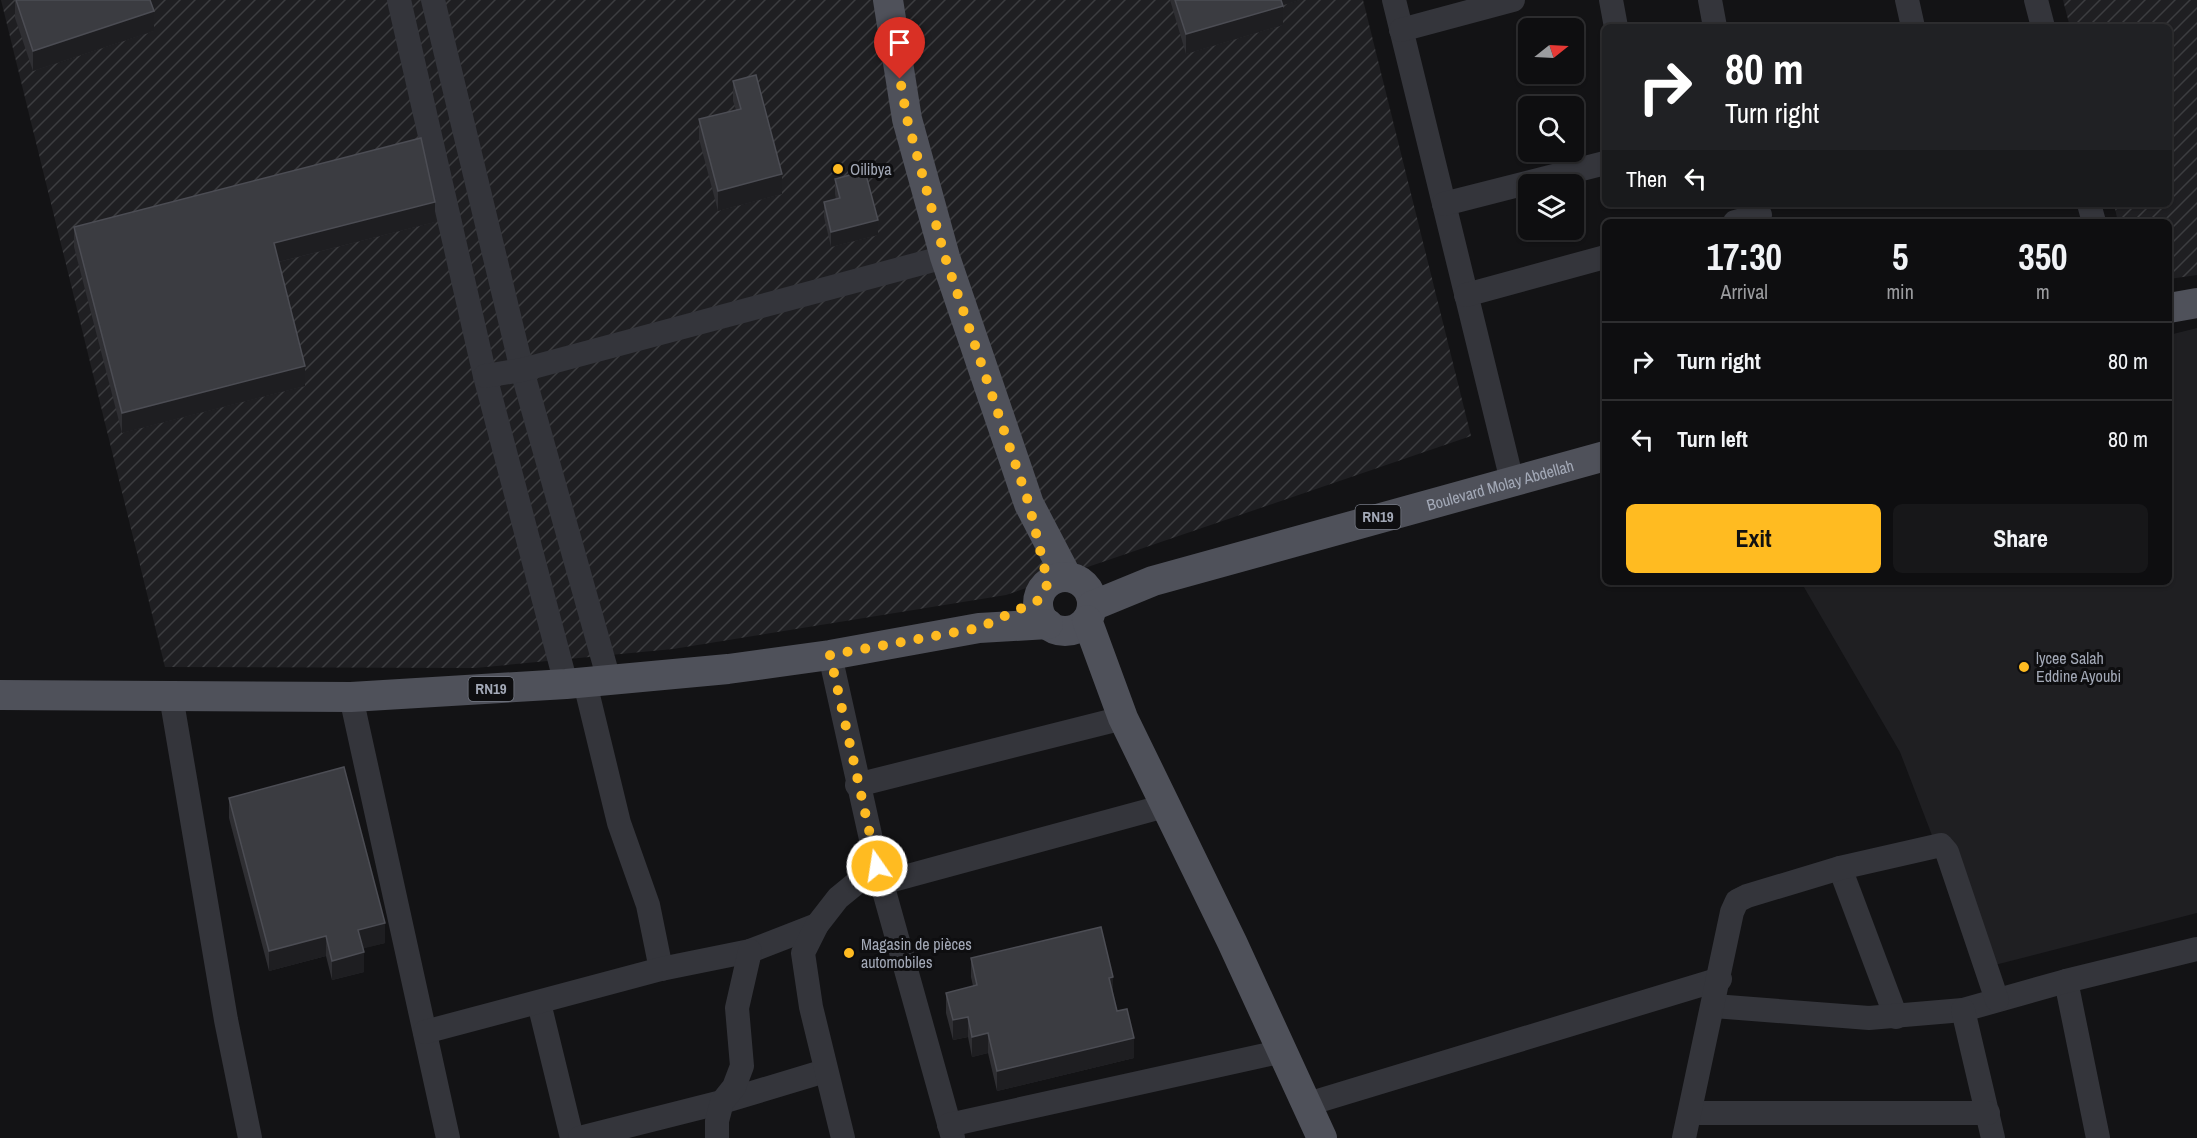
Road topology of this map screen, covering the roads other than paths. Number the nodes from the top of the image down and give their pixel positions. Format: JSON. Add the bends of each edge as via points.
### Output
{"nodes":[{"id":1,"x":399,"y":0,"type":"edge"},
{"id":2,"x":433,"y":0,"type":"edge"},
{"id":3,"x":1394,"y":0,"type":"edge"},
{"id":4,"x":1513,"y":0,"type":"edge"},
{"id":5,"x":1611,"y":0,"type":"edge"},
{"id":6,"x":1710,"y":0,"type":"edge"},
{"id":7,"x":1907,"y":0,"type":"edge"},
{"id":8,"x":2036,"y":0,"type":"edge"},
{"id":9,"x":885,"y":6,"type":"edge"},
{"id":10,"x":1615,"y":24,"type":"edge"},
{"id":11,"x":1714,"y":24,"type":"edge"},
{"id":12,"x":1912,"y":24,"type":"edge"},
{"id":13,"x":2042,"y":24,"type":"edge"},
{"id":14,"x":1401,"y":30,"type":"junction"},
{"id":15,"x":1602,"y":164,"type":"edge"},
{"id":16,"x":1444,"y":204,"type":"junction"},
{"id":17,"x":1760,"y":214,"type":"edge"},
{"id":18,"x":1744,"y":219,"type":"edge"},
{"id":19,"x":945,"y":257,"type":"junction"},
{"id":20,"x":1602,"y":258,"type":"edge"},
{"id":21,"x":1466,"y":295,"type":"junction"},
{"id":22,"x":2197,"y":303,"type":"edge"},
{"id":23,"x":2172,"y":307,"type":"edge"},
{"id":24,"x":522,"y":370,"type":"junction"},
{"id":25,"x":485,"y":376,"type":"junction"},
{"id":26,"x":1602,"y":457,"type":"edge"},
{"id":27,"x":1512,"y":482,"type":"junction"},
{"id":28,"x":1067,"y":603,"type":"junction"},
{"id":29,"x":830,"y":655,"type":"junction"},
{"id":30,"x":587,"y":682,"type":"junction"},
{"id":31,"x":0,"y":695,"type":"edge"},
{"id":32,"x":171,"y":696,"type":"junction"},
{"id":33,"x":351,"y":697,"type":"junction"},
{"id":34,"x":1123,"y":718,"type":"junction"},
{"id":35,"x":857,"y":785,"type":"junction"},
{"id":36,"x":1165,"y":806,"type":"junction"},
{"id":37,"x":1840,"y":868,"type":"junction"},
{"id":38,"x":879,"y":875,"type":"junction"},
{"id":39,"x":817,"y":925,"type":"junction"},
{"id":40,"x":2197,"y":949,"type":"edge"},
{"id":41,"x":750,"y":951,"type":"junction"},
{"id":42,"x":661,"y":969,"type":"junction"},
{"id":43,"x":1720,"y":980,"type":"junction"},
{"id":44,"x":2066,"y":981,"type":"junction"},
{"id":45,"x":1997,"y":1000,"type":"junction"},
{"id":46,"x":539,"y":1003,"type":"junction"},
{"id":47,"x":1714,"y":1006,"type":"junction"},
{"id":48,"x":1963,"y":1010,"type":"junction"},
{"id":49,"x":1896,"y":1017,"type":"junction"},
{"id":50,"x":425,"y":1032,"type":"junction"},
{"id":51,"x":1283,"y":1051,"type":"junction"},
{"id":52,"x":825,"y":1071,"type":"junction"},
{"id":53,"x":722,"y":1102,"type":"junction"},
{"id":54,"x":1308,"y":1104,"type":"junction"},
{"id":55,"x":1690,"y":1113,"type":"junction"},
{"id":56,"x":1988,"y":1113,"type":"junction"},
{"id":57,"x":951,"y":1131,"type":"edge"},
{"id":58,"x":250,"y":1138,"type":"edge"},
{"id":59,"x":448,"y":1138,"type":"edge"},
{"id":60,"x":572,"y":1138,"type":"edge"},
{"id":61,"x":579,"y":1138,"type":"edge"},
{"id":62,"x":717,"y":1138,"type":"edge"},
{"id":63,"x":843,"y":1138,"type":"edge"},
{"id":64,"x":1322,"y":1138,"type":"edge"},
{"id":65,"x":1684,"y":1138,"type":"edge"},
{"id":66,"x":1993,"y":1138,"type":"edge"},
{"id":67,"x":2098,"y":1138,"type":"edge"}],
"edges":[{"from":1,"to":25,"type":"street"},
{"from":2,"to":24,"type":"street"},
{"from":3,"to":14,"type":"street"},
{"from":4,"to":14,"type":"street"},
{"from":5,"to":10,"type":"street"},
{"from":6,"to":11,"type":"street"},
{"from":7,"to":12,"type":"street"},
{"from":8,"to":13,"type":"street"},
{"from":9,"to":19,"type":"main road","via":[[907,119]]},
{"from":14,"to":16,"type":"street"},
{"from":15,"to":16,"type":"street"},
{"from":16,"to":21,"type":"street"},
{"from":17,"to":18,"type":"street"},
{"from":19,"to":24,"type":"street"},
{"from":19,"to":28,"type":"main road"},
{"from":20,"to":21,"type":"street"},
{"from":21,"to":27,"type":"street"},
{"from":22,"to":23,"type":"main road"},
{"from":24,"to":25,"type":"street"},
{"from":24,"to":30,"type":"street"},
{"from":25,"to":30,"type":"street"},
{"from":26,"to":27,"type":"main road","name":"Boulevard Molay Abdellah","number":"RN19"},
{"from":27,"to":28,"type":"main road","name":"Boulevard Molay Abdellah","number":"RN19"},
{"from":28,"to":29,"type":"main road","number":"RN19","via":[[979,628]]},
{"from":28,"to":34,"type":"main road","via":[[1085,653],[1107,679]]},
{"from":29,"to":30,"type":"main road","number":"RN19"},
{"from":29,"to":35,"type":"street"},
{"from":30,"to":33,"type":"main road","number":"RN19"},
{"from":30,"to":42,"type":"street","via":[[619,823],[648,905]]},
{"from":31,"to":32,"type":"main road","number":"RN19"},
{"from":32,"to":33,"type":"main road","number":"RN19"},
{"from":32,"to":58,"type":"street"},
{"from":33,"to":50,"type":"street"},
{"from":34,"to":35,"type":"street"},
{"from":34,"to":36,"type":"main road"},
{"from":35,"to":38,"type":"street"},
{"from":36,"to":38,"type":"street"},
{"from":36,"to":51,"type":"main road"},
{"from":37,"to":43,"type":"street","via":[[1737,901]]},
{"from":37,"to":45,"type":"street","via":[[1941,845],[1947,852]]},
{"from":37,"to":49,"type":"street"},
{"from":38,"to":39,"type":"street","via":[[838,898]]},
{"from":38,"to":57,"type":"street"},
{"from":39,"to":41,"type":"street"},
{"from":39,"to":52,"type":"street","via":[[803,954]]},
{"from":40,"to":44,"type":"street"},
{"from":41,"to":42,"type":"street"},
{"from":41,"to":53,"type":"street","via":[[737,1008],[742,1066],[734,1087]]},
{"from":42,"to":46,"type":"street"},
{"from":43,"to":47,"type":"street"},
{"from":43,"to":54,"type":"street"},
{"from":44,"to":45,"type":"street"},
{"from":44,"to":67,"type":"street"},
{"from":45,"to":48,"type":"street"},
{"from":46,"to":50,"type":"street"},
{"from":46,"to":60,"type":"street"},
{"from":47,"to":49,"type":"street"},
{"from":47,"to":55,"type":"street"},
{"from":48,"to":49,"type":"street"},
{"from":48,"to":56,"type":"street"},
{"from":50,"to":59,"type":"street"},
{"from":51,"to":54,"type":"main road"},
{"from":51,"to":57,"type":"street"},
{"from":52,"to":53,"type":"street"},
{"from":52,"to":63,"type":"street"},
{"from":53,"to":61,"type":"street"},
{"from":53,"to":62,"type":"street"},
{"from":54,"to":64,"type":"main road"},
{"from":55,"to":56,"type":"street"},
{"from":55,"to":65,"type":"street"},
{"from":56,"to":66,"type":"street"}]}
